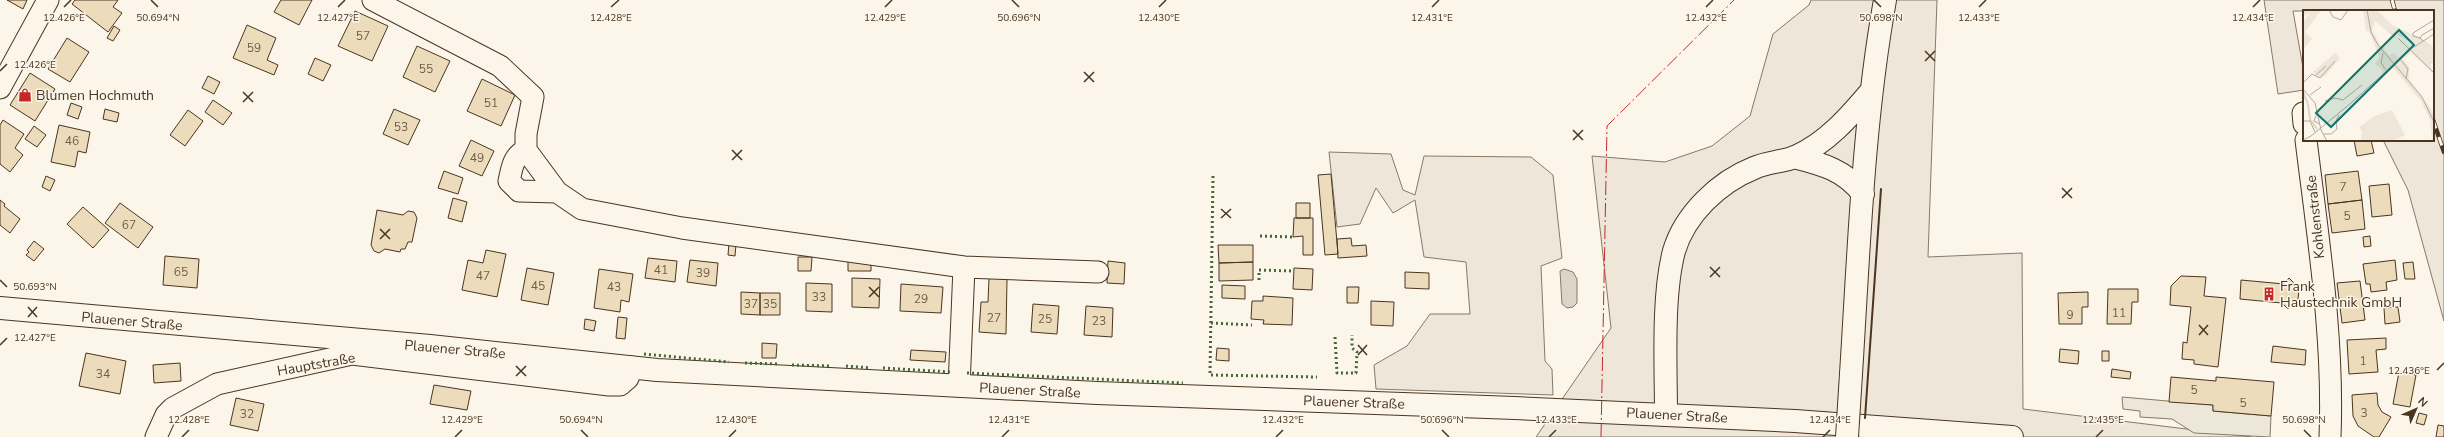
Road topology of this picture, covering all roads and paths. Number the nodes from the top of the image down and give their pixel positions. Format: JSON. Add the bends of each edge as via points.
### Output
{"nodes":[{"id":1,"x":48,"y":0,"type":"edge"},
{"id":2,"x":373,"y":0,"type":"edge"},
{"id":3,"x":1885,"y":0,"type":"edge"},
{"id":4,"x":0,"y":88,"type":"edge"},
{"id":5,"x":1872,"y":90,"type":"junction"},
{"id":6,"x":2306,"y":141,"type":"edge"},
{"id":7,"x":526,"y":150,"type":"junction"},
{"id":8,"x":1794,"y":157,"type":"junction"},
{"id":9,"x":557,"y":192,"type":"junction"},
{"id":10,"x":1863,"y":194,"type":"junction"},
{"id":11,"x":964,"y":267,"type":"junction"},
{"id":12,"x":1098,"y":272,"type":"dead end"},
{"id":13,"x":0,"y":308,"type":"edge"},
{"id":14,"x":632,"y":367,"type":"junction"},
{"id":15,"x":959,"y":386,"type":"junction"},
{"id":16,"x":1666,"y":415,"type":"junction"},
{"id":17,"x":156,"y":437,"type":"edge"},
{"id":18,"x":1847,"y":437,"type":"edge"},
{"id":19,"x":2012,"y":437,"type":"edge"},
{"id":20,"x":2330,"y":437,"type":"edge"}],
"edges":[{"from":1,"to":4,"type":"street"},
{"from":2,"to":7,"type":"street","via":[[500,66],[533,97],[526,134]]},
{"from":3,"to":5,"type":"main road"},
{"from":5,"to":8,"type":"main road","via":[[1835,130]]},
{"from":5,"to":10,"type":"main road"},
{"from":6,"to":20,"type":"street","name":"Kohlenstraße","via":[[2328,329],[2332,385]]},
{"from":7,"to":9,"type":"street"},
{"from":7,"to":9,"type":"street","via":[[519,153],[509,181],[519,191]]},
{"from":8,"to":10,"type":"main road","via":[[1842,173],[1854,182]]},
{"from":8,"to":16,"type":"main road","via":[[1771,162],[1736,176],[1703,202],[1684,228],[1674,250],[1670,274]]},
{"from":9,"to":11,"type":"street","via":[[582,209],[682,228]]},
{"from":10,"to":18,"type":"main road","bridge":true},
{"from":11,"to":12,"type":"street"},
{"from":11,"to":15,"type":"street","name":"Plauener Straße"},
{"from":13,"to":14,"type":"main road","name":"Plauener Straße","via":[[430,346]]},
{"from":14,"to":15,"type":"main road","name":"Plauener Straße"},
{"from":14,"to":17,"type":"street","name":"Hauptstraße","via":[[628,378],[620,385],[609,385],[352,354],[217,384],[166,414]]},
{"from":15,"to":16,"type":"main road","name":"Plauener Straße"},
{"from":16,"to":19,"type":"main road","name":"Plauener Straße","via":[[1795,421]]}]}
